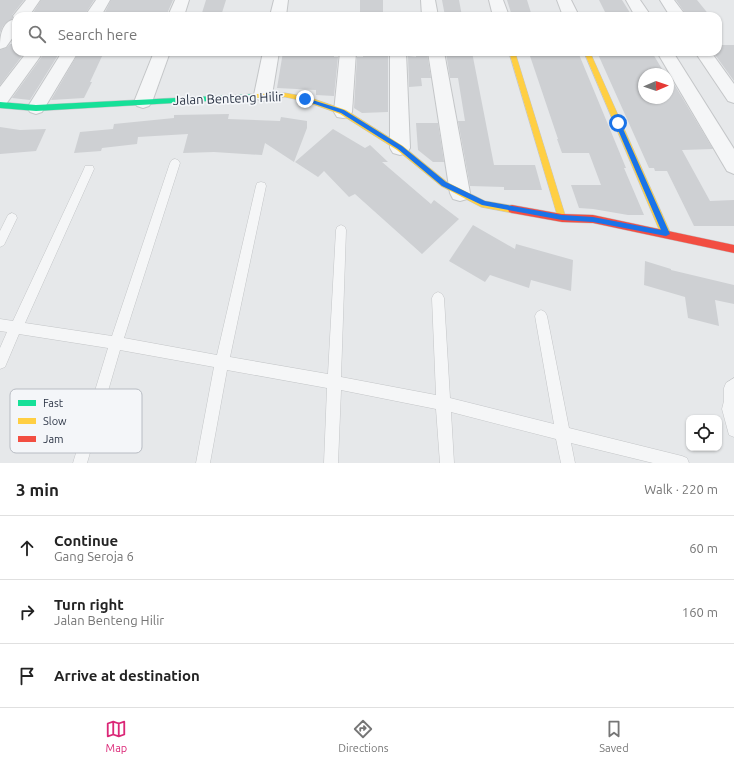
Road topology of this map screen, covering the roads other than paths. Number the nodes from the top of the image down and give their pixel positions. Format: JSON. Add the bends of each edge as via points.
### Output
{"nodes":[{"id":1,"x":33,"y":0,"type":"edge"},
{"id":2,"x":103,"y":0,"type":"edge"},
{"id":3,"x":182,"y":0,"type":"edge"},
{"id":4,"x":281,"y":0,"type":"edge"},
{"id":5,"x":428,"y":0,"type":"edge"},
{"id":6,"x":496,"y":0,"type":"edge"},
{"id":7,"x":564,"y":0,"type":"edge"},
{"id":8,"x":633,"y":0,"type":"edge"},
{"id":9,"x":667,"y":0,"type":"edge"},
{"id":10,"x":24,"y":12,"type":"edge"},
{"id":11,"x":96,"y":12,"type":"edge"},
{"id":12,"x":178,"y":12,"type":"edge"},
{"id":13,"x":279,"y":12,"type":"edge"},
{"id":14,"x":430,"y":12,"type":"edge"},
{"id":15,"x":500,"y":12,"type":"edge"},
{"id":16,"x":569,"y":12,"type":"edge"},
{"id":17,"x":640,"y":12,"type":"edge"},
{"id":18,"x":675,"y":12,"type":"edge"},
{"id":19,"x":12,"y":28,"type":"edge"},
{"id":20,"x":0,"y":44,"type":"edge"},
{"id":21,"x":33,"y":56,"type":"edge"},
{"id":22,"x":68,"y":56,"type":"edge"},
{"id":23,"x":160,"y":56,"type":"edge"},
{"id":24,"x":270,"y":56,"type":"edge"},
{"id":25,"x":348,"y":56,"type":"edge"},
{"id":26,"x":398,"y":56,"type":"edge"},
{"id":27,"x":437,"y":56,"type":"edge"},
{"id":28,"x":513,"y":56,"type":"edge"},
{"id":29,"x":589,"y":56,"type":"edge"},
{"id":30,"x":667,"y":56,"type":"edge"},
{"id":31,"x":706,"y":56,"type":"edge"},
{"id":32,"x":263,"y":95,"type":"junction"},
{"id":33,"x":734,"y":97,"type":"edge"},
{"id":34,"x":0,"y":100,"type":"edge"},
{"id":35,"x":143,"y":102,"type":"junction"},
{"id":36,"x":0,"y":105,"type":"edge"},
{"id":37,"x":36,"y":108,"type":"junction"},
{"id":38,"x":343,"y":112,"type":"junction"},
{"id":39,"x":400,"y":148,"type":"junction"},
{"id":40,"x":175,"y":163,"type":"dead end"},
{"id":41,"x":734,"y":166,"type":"edge"},
{"id":42,"x":89,"y":169,"type":"dead end"},
{"id":43,"x":260,"y":186,"type":"dead end"},
{"id":44,"x":460,"y":193,"type":"junction"},
{"id":45,"x":12,"y":218,"type":"dead end"},
{"id":46,"x":562,"y":218,"type":"junction"},
{"id":47,"x":342,"y":230,"type":"dead end"},
{"id":48,"x":666,"y":234,"type":"junction"},
{"id":49,"x":0,"y":242,"type":"edge"},
{"id":50,"x":734,"y":249,"type":"edge"},
{"id":51,"x":438,"y":298,"type":"dead end"},
{"id":52,"x":540,"y":316,"type":"dead end"},
{"id":53,"x":0,"y":325,"type":"edge"},
{"id":54,"x":16,"y":327,"type":"junction"},
{"id":55,"x":116,"y":343,"type":"junction"},
{"id":56,"x":0,"y":362,"type":"edge"},
{"id":57,"x":222,"y":362,"type":"junction"},
{"id":58,"x":335,"y":383,"type":"junction"},
{"id":59,"x":734,"y":385,"type":"edge"},
{"id":60,"x":102,"y":389,"type":"edge"},
{"id":61,"x":442,"y":404,"type":"junction"},
{"id":62,"x":734,"y":430,"type":"edge"},
{"id":63,"x":562,"y":433,"type":"junction"},
{"id":64,"x":83,"y":453,"type":"edge"},
{"id":65,"x":80,"y":463,"type":"edge"},
{"id":66,"x":203,"y":463,"type":"edge"},
{"id":67,"x":331,"y":463,"type":"edge"},
{"id":68,"x":447,"y":463,"type":"edge"},
{"id":69,"x":568,"y":463,"type":"edge"},
{"id":70,"x":682,"y":463,"type":"edge"}],
"edges":[{"from":1,"to":10,"type":"street"},
{"from":2,"to":11,"type":"street"},
{"from":3,"to":12,"type":"street"},
{"from":4,"to":13,"type":"street"},
{"from":5,"to":14,"type":"street"},
{"from":6,"to":15,"type":"street"},
{"from":7,"to":16,"type":"street"},
{"from":8,"to":17,"type":"street"},
{"from":9,"to":18,"type":"street"},
{"from":19,"to":20,"type":"street"},
{"from":21,"to":34,"type":"street"},
{"from":22,"to":37,"type":"street"},
{"from":23,"to":35,"type":"street"},
{"from":24,"to":32,"type":"street"},
{"from":25,"to":38,"type":"street"},
{"from":26,"to":39,"type":"street"},
{"from":27,"to":44,"type":"street"},
{"from":28,"to":46,"type":"street"},
{"from":29,"to":48,"type":"street"},
{"from":30,"to":41,"type":"street"},
{"from":31,"to":33,"type":"street"},
{"from":32,"to":35,"type":"street","name":"Jalan Benteng Hilir"},
{"from":32,"to":38,"type":"street","name":"Jalan Benteng Hilir","via":[[285,95],[305,99]]},
{"from":35,"to":37,"type":"street","name":"Jalan Benteng Hilir"},
{"from":36,"to":37,"type":"street","name":"Jalan Benteng Hilir"},
{"from":38,"to":39,"type":"street","name":"Jalan Benteng Hilir"},
{"from":39,"to":44,"type":"street","name":"Jalan Benteng Hilir","via":[[444,184]]},
{"from":40,"to":55,"type":"lane"},
{"from":42,"to":54,"type":"lane"},
{"from":43,"to":57,"type":"lane"},
{"from":44,"to":46,"type":"street","name":"Jalan Benteng Hilir","via":[[484,204]]},
{"from":45,"to":49,"type":"lane"},
{"from":46,"to":48,"type":"street","name":"Jalan Benteng Hilir","via":[[593,220]]},
{"from":47,"to":58,"type":"lane"},
{"from":48,"to":50,"type":"street","name":"Jalan Benteng Hilir"},
{"from":51,"to":61,"type":"lane"},
{"from":52,"to":63,"type":"lane"},
{"from":53,"to":54,"type":"lane"},
{"from":54,"to":55,"type":"lane"},
{"from":54,"to":56,"type":"lane"},
{"from":55,"to":57,"type":"lane"},
{"from":55,"to":60,"type":"lane"},
{"from":57,"to":58,"type":"lane"},
{"from":57,"to":66,"type":"lane"},
{"from":58,"to":61,"type":"lane"},
{"from":58,"to":67,"type":"lane"},
{"from":59,"to":62,"type":"lane","via":[[731,388],[729,409]]},
{"from":61,"to":63,"type":"lane"},
{"from":61,"to":68,"type":"lane"},
{"from":63,"to":69,"type":"lane"},
{"from":63,"to":70,"type":"lane"},
{"from":64,"to":65,"type":"lane"}]}
